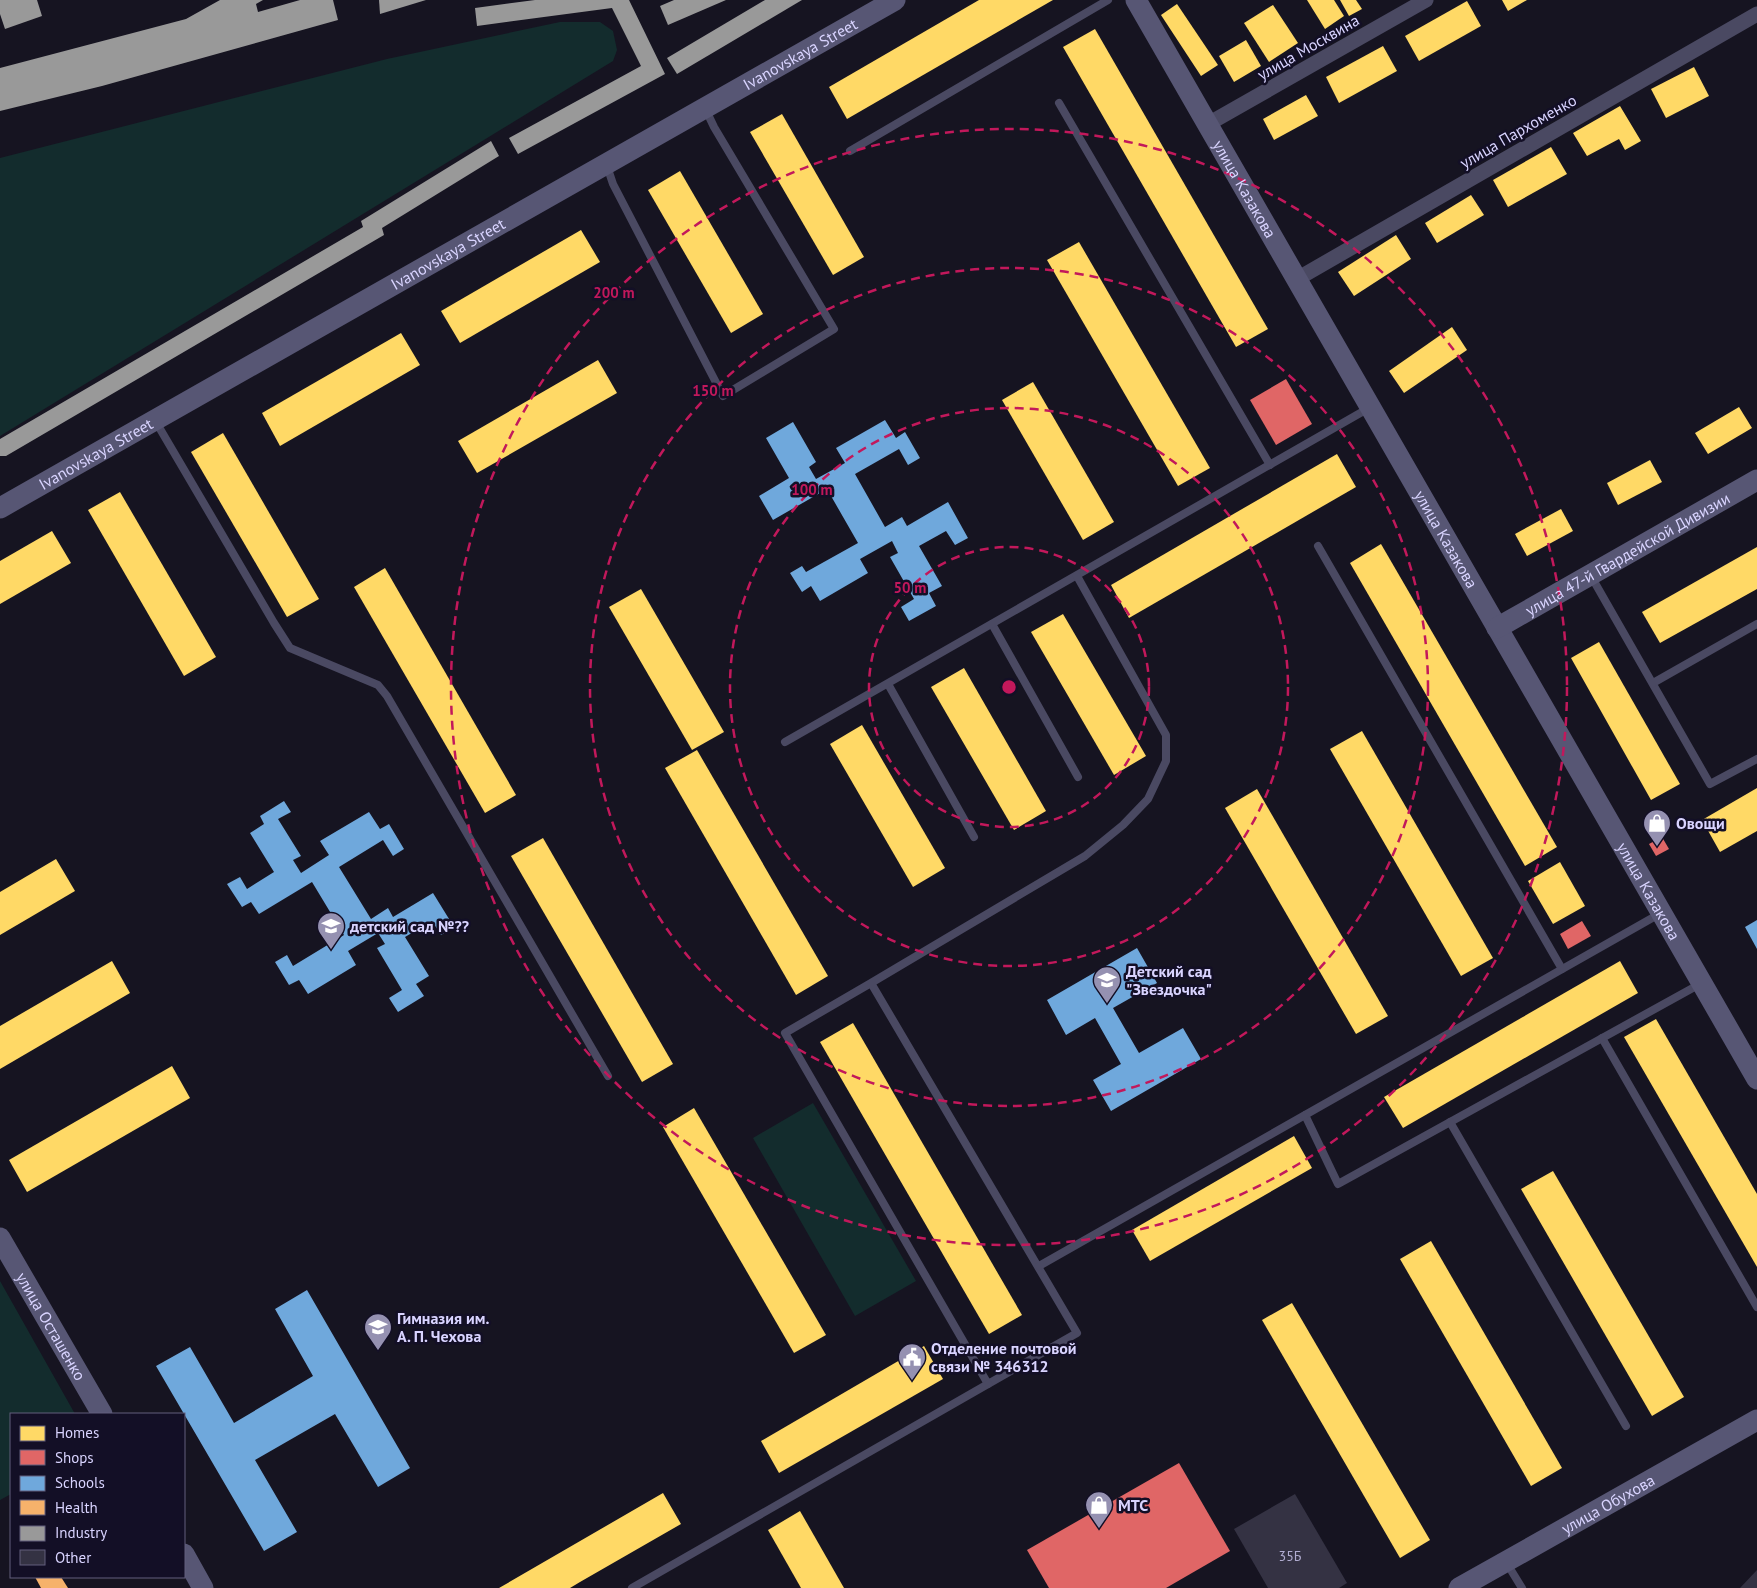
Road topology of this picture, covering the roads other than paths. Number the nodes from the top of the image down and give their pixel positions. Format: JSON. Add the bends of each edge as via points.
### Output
{"nodes":[{"id":1,"x":895,"y":0,"type":"edge"},
{"id":2,"x":1108,"y":0,"type":"edge"},
{"id":3,"x":1136,"y":0,"type":"edge"},
{"id":4,"x":1426,"y":0,"type":"edge"},
{"id":5,"x":1757,"y":14,"type":"edge"},
{"id":6,"x":1059,"y":103,"type":"dead end"},
{"id":7,"x":705,"y":108,"type":"junction"},
{"id":8,"x":1208,"y":124,"type":"junction"},
{"id":9,"x":850,"y":150,"type":"dead end"},
{"id":10,"x":607,"y":164,"type":"junction"},
{"id":11,"x":1296,"y":279,"type":"junction"},
{"id":12,"x":1370,"y":407,"type":"junction"},
{"id":13,"x":155,"y":420,"type":"junction"},
{"id":14,"x":1270,"y":465,"type":"junction"},
{"id":15,"x":1757,"y":480,"type":"edge"},
{"id":16,"x":0,"y":508,"type":"edge"},
{"id":17,"x":1318,"y":546,"type":"dead end"},
{"id":18,"x":1590,"y":575,"type":"junction"},
{"id":19,"x":1076,"y":576,"type":"junction"},
{"id":20,"x":992,"y":624,"type":"junction"},
{"id":21,"x":1757,"y":624,"type":"edge"},
{"id":22,"x":1498,"y":628,"type":"junction"},
{"id":23,"x":1653,"y":683,"type":"junction"},
{"id":24,"x":888,"y":684,"type":"junction"},
{"id":25,"x":785,"y":742,"type":"dead end"},
{"id":26,"x":1757,"y":759,"type":"edge"},
{"id":27,"x":1078,"y":777,"type":"dead end"},
{"id":28,"x":974,"y":837,"type":"dead end"},
{"id":29,"x":1661,"y":913,"type":"junction"},
{"id":30,"x":1562,"y":969,"type":"junction"},
{"id":31,"x":871,"y":983,"type":"junction"},
{"id":32,"x":1702,"y":983,"type":"junction"},
{"id":33,"x":1602,"y":1038,"type":"junction"},
{"id":34,"x":608,"y":1076,"type":"dead end"},
{"id":35,"x":1757,"y":1079,"type":"edge"},
{"id":36,"x":1304,"y":1115,"type":"junction"},
{"id":37,"x":1450,"y":1122,"type":"junction"},
{"id":38,"x":0,"y":1238,"type":"edge"},
{"id":39,"x":1039,"y":1266,"type":"junction"},
{"id":40,"x":1757,"y":1307,"type":"edge"},
{"id":41,"x":988,"y":1384,"type":"junction"},
{"id":42,"x":101,"y":1413,"type":"edge"},
{"id":43,"x":1757,"y":1420,"type":"edge"},
{"id":44,"x":1626,"y":1426,"type":"dead end"},
{"id":45,"x":185,"y":1556,"type":"edge"},
{"id":46,"x":1506,"y":1562,"type":"junction"},
{"id":47,"x":204,"y":1588,"type":"edge"},
{"id":48,"x":632,"y":1588,"type":"edge"},
{"id":49,"x":1459,"y":1588,"type":"edge"},
{"id":50,"x":1522,"y":1588,"type":"edge"}],
"edges":[{"from":1,"to":7,"type":"street","name":"Ivanovskaya Street"},
{"from":2,"to":9,"type":"lane"},
{"from":3,"to":8,"type":"street","name":"улица Казакова"},
{"from":4,"to":8,"type":"street","name":"улица Москвина"},
{"from":5,"to":11,"type":"street","name":"улица Пархоменко"},
{"from":6,"to":14,"type":"lane"},
{"from":7,"to":10,"type":"street","name":"Ivanovskaya Street"},
{"from":7,"to":10,"type":"lane","via":[[834,329],[723,396],[613,184]]},
{"from":8,"to":11,"type":"street","name":"улица Казакова"},
{"from":10,"to":13,"type":"street","name":"Ivanovskaya Street"},
{"from":11,"to":12,"type":"street","name":"улица Казакова"},
{"from":12,"to":14,"type":"lane"},
{"from":12,"to":22,"type":"street","name":"улица Казакова"},
{"from":13,"to":16,"type":"street","name":"Ivanovskaya Street"},
{"from":13,"to":34,"type":"lane","via":[[290,648],[378,685],[387,696]]},
{"from":14,"to":19,"type":"lane"},
{"from":15,"to":18,"type":"street","name":"улица 47-й Гвардейской Дивизии"},
{"from":17,"to":30,"type":"lane"},
{"from":18,"to":22,"type":"street","name":"улица 47-й Гвардейской Дивизии"},
{"from":18,"to":23,"type":"lane"},
{"from":19,"to":20,"type":"lane"},
{"from":19,"to":31,"type":"lane","via":[[1166,735],[1166,761],[1148,799],[1085,856]]},
{"from":20,"to":24,"type":"lane"},
{"from":20,"to":27,"type":"lane"},
{"from":21,"to":23,"type":"lane"},
{"from":22,"to":29,"type":"street","name":"улица Казакова"},
{"from":23,"to":26,"type":"lane","via":[[1710,784]]},
{"from":24,"to":25,"type":"lane"},
{"from":24,"to":28,"type":"lane"},
{"from":29,"to":30,"type":"lane"},
{"from":29,"to":32,"type":"street","name":"улица Казакова"},
{"from":30,"to":36,"type":"lane"},
{"from":31,"to":39,"type":"lane"},
{"from":31,"to":41,"type":"lane","via":[[785,1033]]},
{"from":32,"to":33,"type":"lane"},
{"from":32,"to":35,"type":"street","name":"улица Казакова"},
{"from":33,"to":37,"type":"lane"},
{"from":33,"to":40,"type":"lane"},
{"from":36,"to":37,"type":"lane","via":[[1338,1184]]},
{"from":36,"to":39,"type":"lane"},
{"from":37,"to":44,"type":"lane"},
{"from":38,"to":42,"type":"street","name":"улица Осташенко"},
{"from":39,"to":41,"type":"lane","via":[[1077,1334]]},
{"from":41,"to":48,"type":"lane"},
{"from":43,"to":46,"type":"street","name":"улица Обухова"},
{"from":45,"to":47,"type":"street"},
{"from":46,"to":49,"type":"street","name":"улица Обухова"},
{"from":46,"to":50,"type":"lane"}]}
